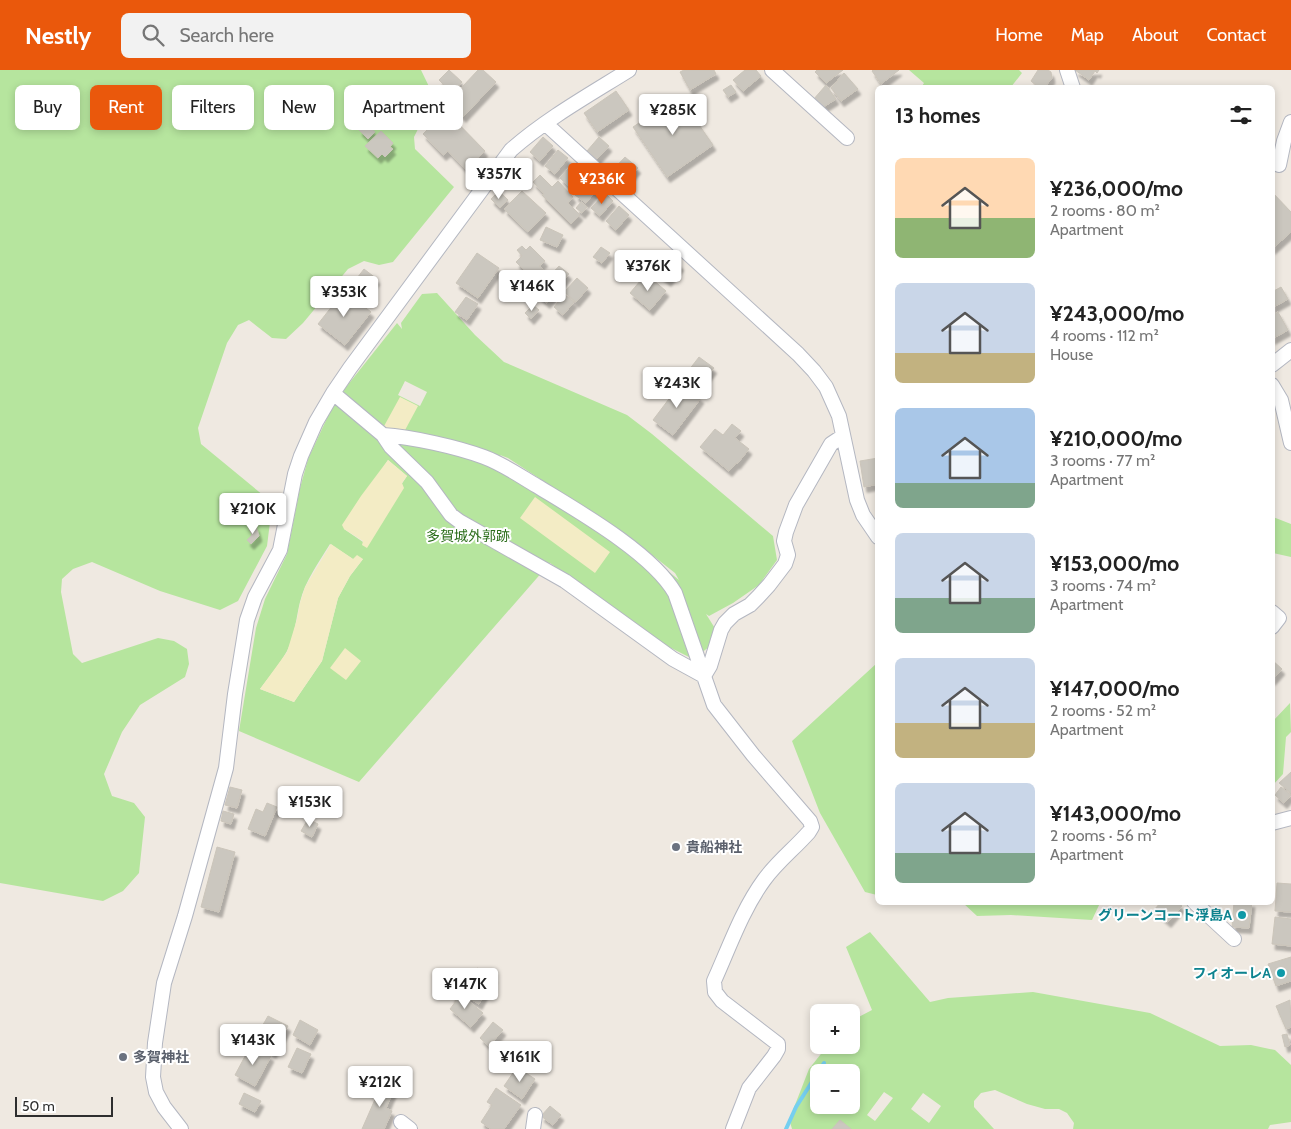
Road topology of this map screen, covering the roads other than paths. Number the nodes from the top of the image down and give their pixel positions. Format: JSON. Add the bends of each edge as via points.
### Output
{"nodes":[{"id":1,"x":629,"y":70,"type":"edge"},
{"id":2,"x":772,"y":70,"type":"edge"},
{"id":3,"x":1067,"y":70,"type":"edge"},
{"id":4,"x":1072,"y":85,"type":"edge"},
{"id":5,"x":1291,"y":122,"type":"edge"},
{"id":6,"x":546,"y":124,"type":"junction"},
{"id":7,"x":847,"y":138,"type":"dead end"},
{"id":8,"x":1279,"y":164,"type":"dead end"},
{"id":9,"x":1291,"y":350,"type":"edge"},
{"id":10,"x":1275,"y":363,"type":"edge"},
{"id":11,"x":1275,"y":390,"type":"edge"},
{"id":12,"x":333,"y":393,"type":"junction"},
{"id":13,"x":383,"y":435,"type":"junction"},
{"id":14,"x":843,"y":436,"type":"junction"},
{"id":15,"x":1291,"y":443,"type":"edge"},
{"id":16,"x":875,"y":533,"type":"edge"},
{"id":17,"x":704,"y":676,"type":"junction"},
{"id":18,"x":1291,"y":818,"type":"edge"},
{"id":19,"x":1275,"y":822,"type":"edge"},
{"id":20,"x":1197,"y":905,"type":"edge"},
{"id":21,"x":1234,"y":939,"type":"dead end"},
{"id":22,"x":181,"y":1129,"type":"edge"},
{"id":23,"x":733,"y":1129,"type":"edge"}],
"edges":[{"from":1,"to":6,"type":"street"},
{"from":2,"to":7,"type":"street"},
{"from":3,"to":4,"type":"street"},
{"from":5,"to":8,"type":"street"},
{"from":6,"to":12,"type":"street","via":[[511,150]]},
{"from":6,"to":14,"type":"street","via":[[814,370],[839,416]]},
{"from":9,"to":10,"type":"street"},
{"from":11,"to":15,"type":"street","via":[[1281,400]]},
{"from":12,"to":13,"type":"street"},
{"from":12,"to":22,"type":"street","via":[[301,456],[280,550],[247,620],[226,768],[164,984],[153,1077],[164,1107]]},
{"from":13,"to":17,"type":"street","via":[[427,482],[451,515],[565,581],[673,659]]},
{"from":13,"to":17,"type":"street","via":[[486,457],[618,538],[667,580],[675,593]]},
{"from":14,"to":16,"type":"street","via":[[857,500]]},
{"from":14,"to":17,"type":"street","via":[[831,444],[796,505],[784,541],[788,555],[785,564],[750,606],[734,614],[725,624]]},
{"from":17,"to":23,"type":"street","via":[[719,714],[812,827],[763,881],[714,981],[718,997],[778,1044],[774,1056],[749,1088]]},
{"from":18,"to":19,"type":"street"},
{"from":20,"to":21,"type":"street"}]}
